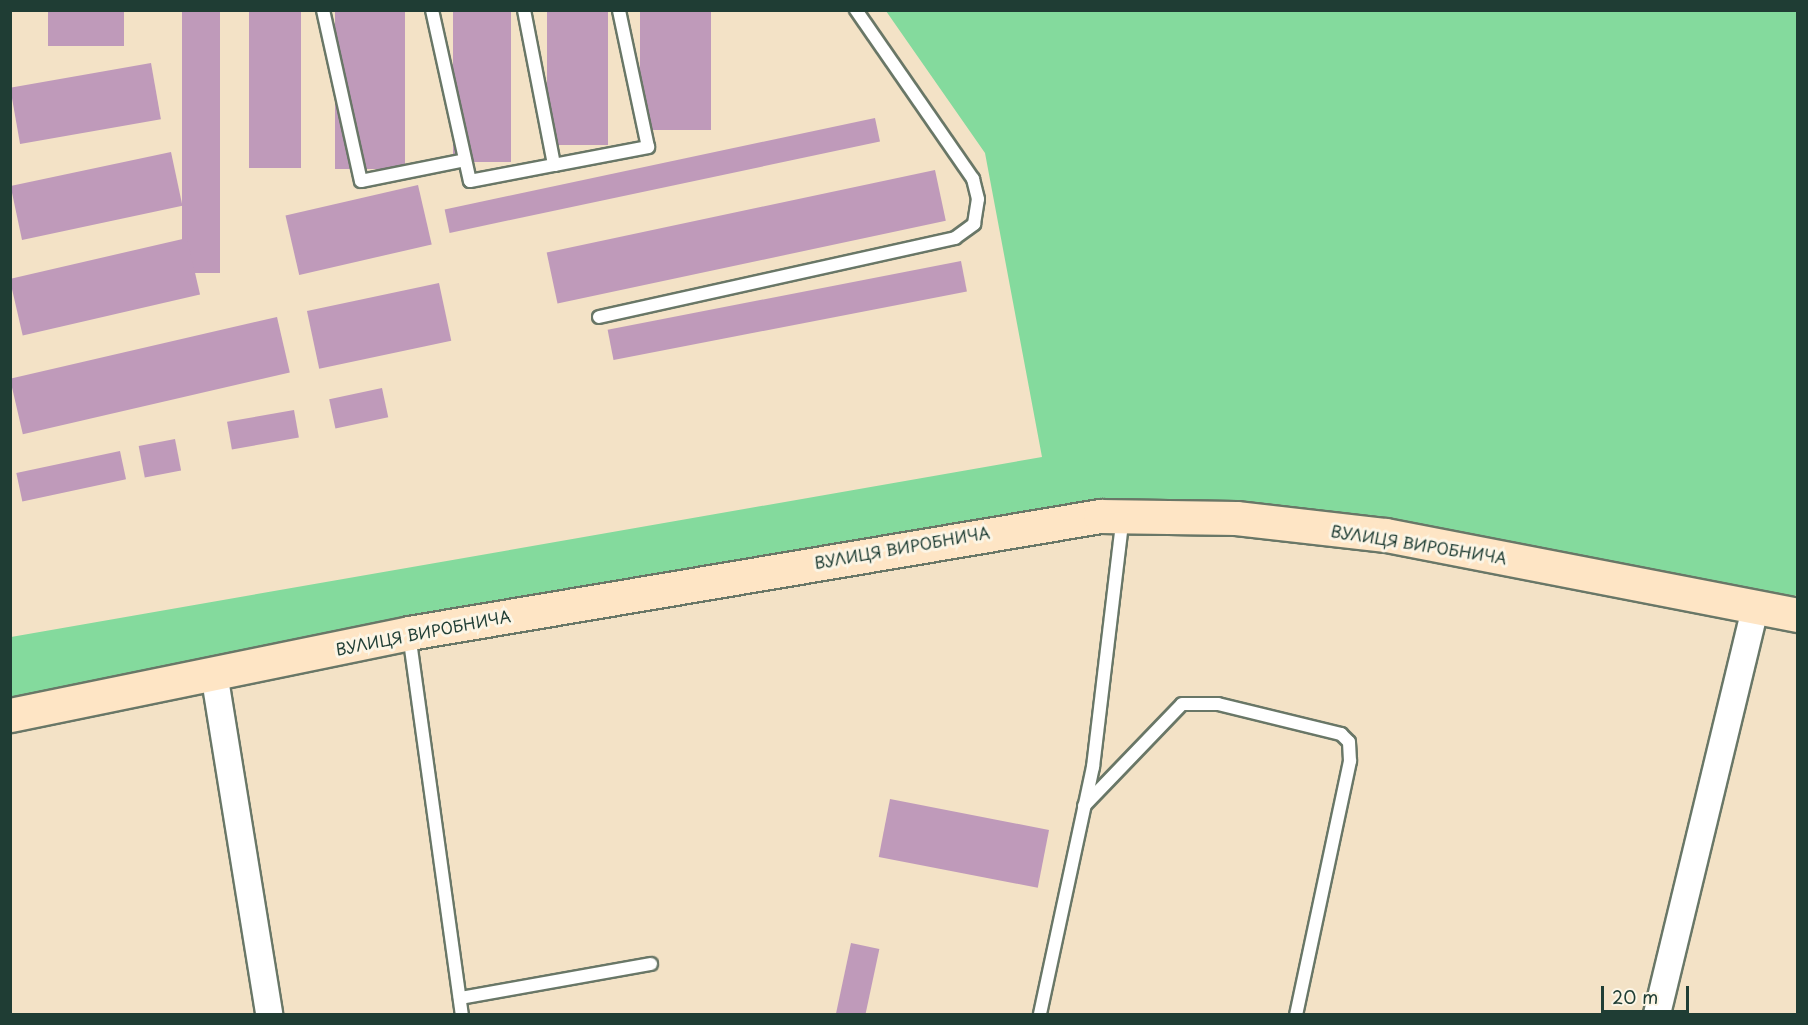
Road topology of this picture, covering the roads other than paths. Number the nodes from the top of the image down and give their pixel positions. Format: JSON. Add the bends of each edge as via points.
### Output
{"nodes":[{"id":1,"x":323,"y":10,"type":"edge"},
{"id":2,"x":432,"y":10,"type":"edge"},
{"id":3,"x":524,"y":10,"type":"edge"},
{"id":4,"x":619,"y":10,"type":"edge"},
{"id":5,"x":856,"y":10,"type":"edge"},
{"id":6,"x":465,"y":160,"type":"junction"},
{"id":7,"x":554,"y":165,"type":"junction"},
{"id":8,"x":599,"y":317,"type":"dead end"},
{"id":9,"x":1123,"y":515,"type":"junction"},
{"id":10,"x":1756,"y":606,"type":"junction"},
{"id":11,"x":1797,"y":615,"type":"edge"},
{"id":12,"x":409,"y":633,"type":"junction"},
{"id":13,"x":214,"y":673,"type":"junction"},
{"id":14,"x":10,"y":715,"type":"edge"},
{"id":15,"x":1084,"y":806,"type":"junction"},
{"id":16,"x":651,"y":964,"type":"dead end"},
{"id":17,"x":460,"y":998,"type":"junction"},
{"id":18,"x":269,"y":1014,"type":"edge"},
{"id":19,"x":462,"y":1014,"type":"edge"},
{"id":20,"x":1040,"y":1014,"type":"edge"},
{"id":21,"x":1296,"y":1014,"type":"edge"},
{"id":22,"x":1657,"y":1014,"type":"edge"}],
"edges":[{"from":1,"to":6,"type":"lane","via":[[361,181]]},
{"from":2,"to":6,"type":"lane"},
{"from":3,"to":7,"type":"lane"},
{"from":4,"to":7,"type":"lane","via":[[648,147]]},
{"from":5,"to":8,"type":"lane","via":[[973,179],[978,199],[974,224],[956,237]]},
{"from":6,"to":7,"type":"lane","via":[[470,181]]},
{"from":9,"to":10,"type":"street","name":"ВУЛИЦЯ ВИРОБНИЧА","via":[[1236,518],[1386,535]]},
{"from":9,"to":12,"type":"street","name":"ВУЛИЦЯ ВИРОБНИЧА","via":[[968,536]]},
{"from":9,"to":15,"type":"lane","via":[[1105,688]]},
{"from":10,"to":11,"type":"street","name":"ВУЛИЦЯ ВИРОБНИЧА"},
{"from":10,"to":22,"type":"street"},
{"from":12,"to":13,"type":"street","name":"ВУЛИЦЯ ВИРОБНИЧА"},
{"from":12,"to":17,"type":"lane"},
{"from":13,"to":14,"type":"street","name":"ВУЛИЦЯ ВИРОБНИЧА"},
{"from":13,"to":18,"type":"street"},
{"from":15,"to":20,"type":"lane"},
{"from":15,"to":21,"type":"lane","via":[[1182,704],[1218,704],[1341,734],[1349,742],[1350,761]]},
{"from":16,"to":17,"type":"lane"},
{"from":17,"to":19,"type":"lane"}]}
